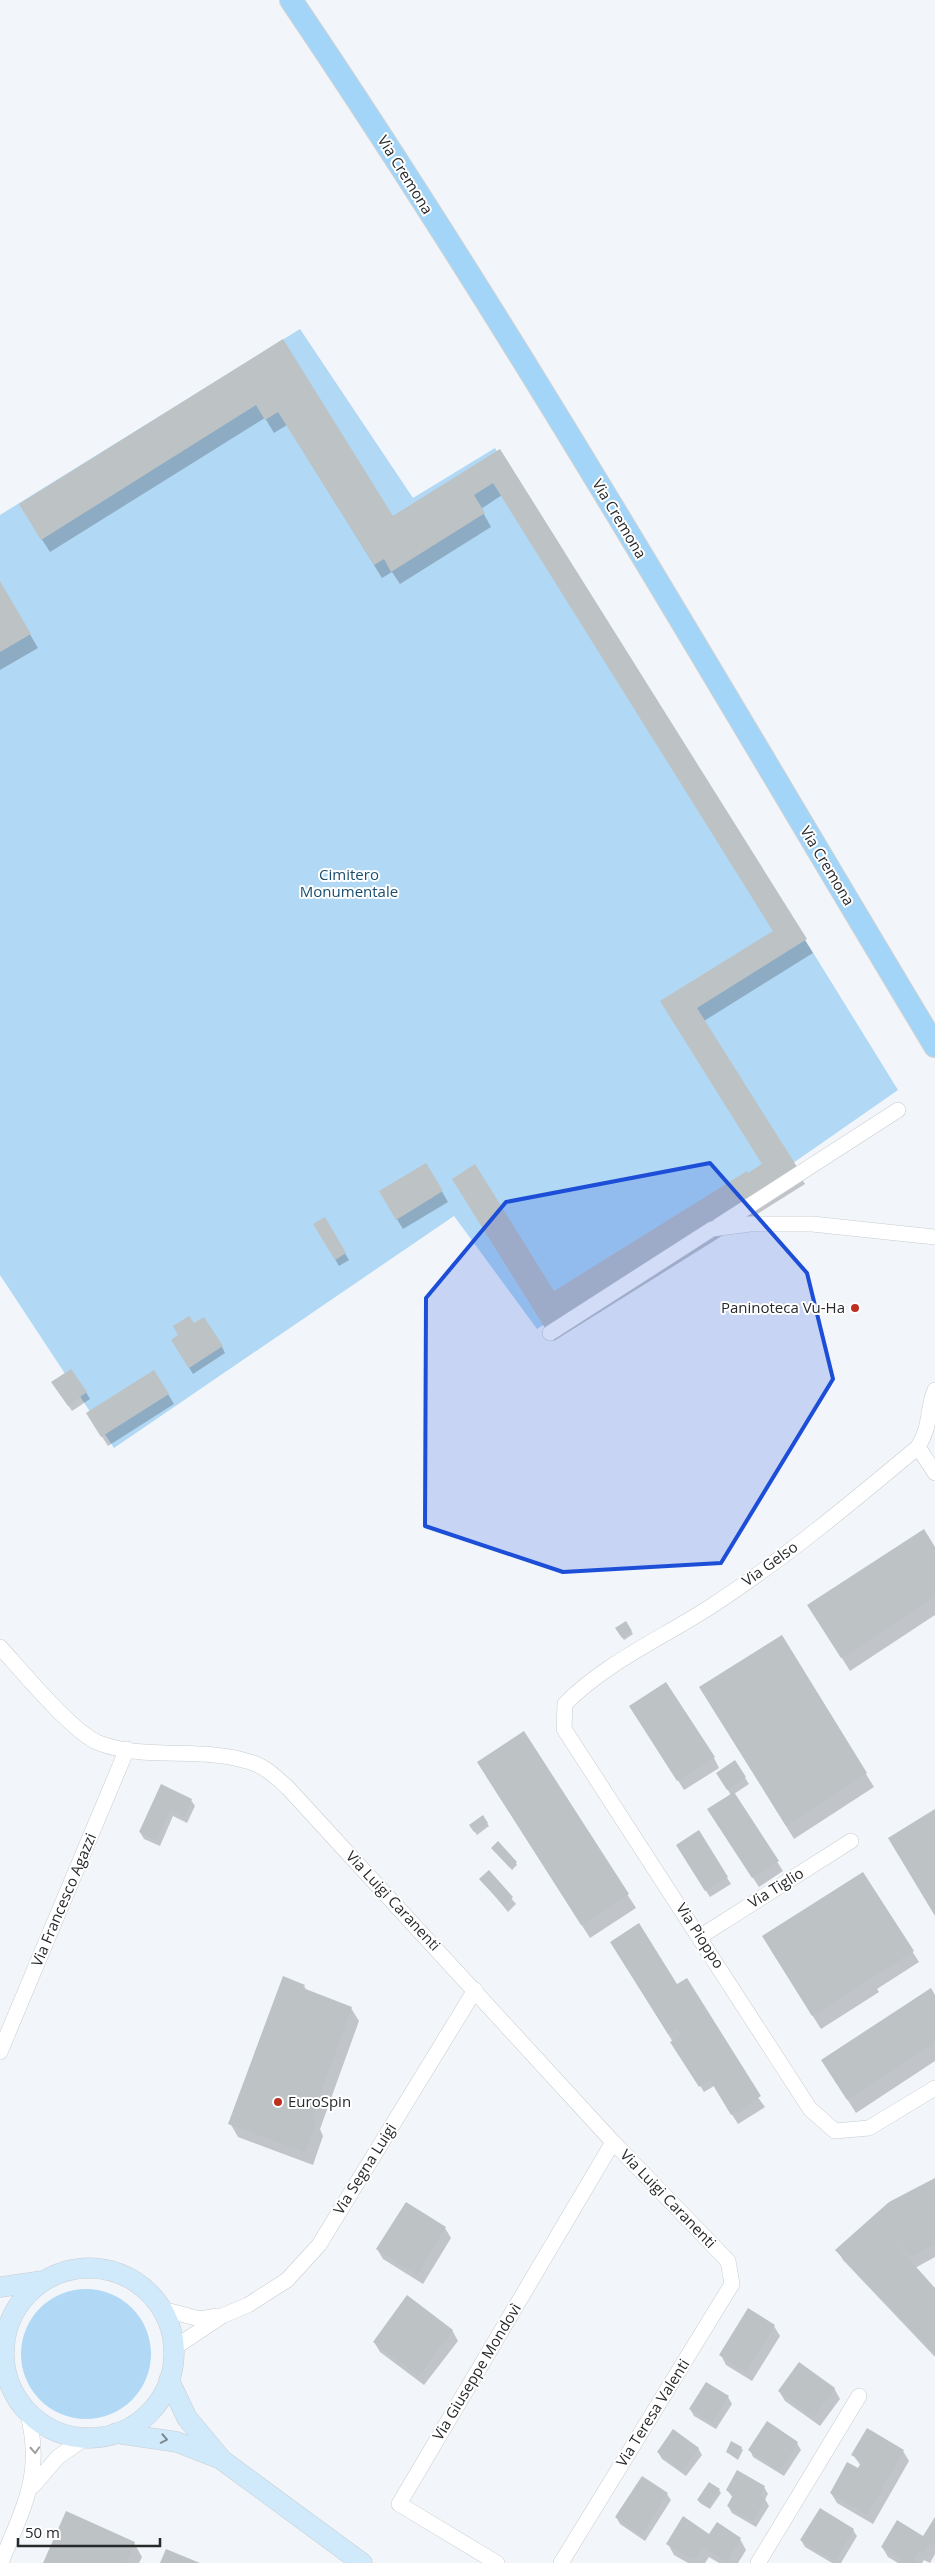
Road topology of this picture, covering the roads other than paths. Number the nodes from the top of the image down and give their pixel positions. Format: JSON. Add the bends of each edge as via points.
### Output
{"nodes":[{"id":1,"x":291,"y":0,"type":"edge"},
{"id":2,"x":935,"y":1046,"type":"edge"},
{"id":3,"x":898,"y":1110,"type":"dead end"},
{"id":4,"x":712,"y":1230,"type":"junction"},
{"id":5,"x":935,"y":1237,"type":"edge"},
{"id":6,"x":550,"y":1333,"type":"dead end"},
{"id":7,"x":935,"y":1390,"type":"edge"},
{"id":8,"x":918,"y":1447,"type":"junction"},
{"id":9,"x":935,"y":1473,"type":"edge"},
{"id":10,"x":0,"y":1647,"type":"edge"},
{"id":11,"x":564,"y":1704,"type":"joint"},
{"id":12,"x":127,"y":1749,"type":"junction"},
{"id":13,"x":851,"y":1840,"type":"dead end"},
{"id":14,"x":701,"y":1936,"type":"junction"},
{"id":15,"x":475,"y":1990,"type":"junction"},
{"id":16,"x":0,"y":2052,"type":"edge"},
{"id":17,"x":935,"y":2088,"type":"edge"},
{"id":18,"x":613,"y":2142,"type":"junction"},
{"id":19,"x":728,"y":2261,"type":"joint"},
{"id":20,"x":43,"y":2281,"type":"junction"},
{"id":21,"x":0,"y":2287,"type":"edge"},
{"id":22,"x":162,"y":2309,"type":"junction"},
{"id":23,"x":222,"y":2316,"type":"junction"},
{"id":24,"x":174,"y":2348,"type":"junction"},
{"id":25,"x":2,"y":2353,"type":"edge"},
{"id":26,"x":169,"y":2380,"type":"junction"},
{"id":27,"x":859,"y":2396,"type":"dead end"},
{"id":28,"x":27,"y":2411,"type":"junction"},
{"id":29,"x":116,"y":2433,"type":"junction"},
{"id":30,"x":85,"y":2438,"type":"junction"},
{"id":31,"x":222,"y":2460,"type":"junction"},
{"id":32,"x":31,"y":2490,"type":"junction"},
{"id":33,"x":1,"y":2563,"type":"edge"},
{"id":34,"x":362,"y":2563,"type":"edge"},
{"id":35,"x":497,"y":2563,"type":"edge"},
{"id":36,"x":561,"y":2563,"type":"edge"},
{"id":37,"x":758,"y":2563,"type":"edge"}],
"edges":[{"from":1,"to":2,"type":"main road","name":"Via Cremona","via":[[572,440]]},
{"from":3,"to":4,"type":"street"},
{"from":4,"to":5,"type":"street","via":[[750,1224],[812,1224]]},
{"from":4,"to":6,"type":"street"},
{"from":7,"to":8,"type":"street","name":"Via Gelso","via":[[930,1422]]},
{"from":8,"to":9,"type":"street"},
{"from":8,"to":11,"type":"street","name":"Via Gelso","via":[[782,1558],[710,1607],[582,1685]]},
{"from":10,"to":12,"type":"street","name":"Via Luigi Caranenti","via":[[77,1728],[98,1742]]},
{"from":11,"to":14,"type":"street","name":"Via Pioppo","via":[[564,1728]]},
{"from":12,"to":15,"type":"street","name":"Via Luigi Caranenti","via":[[231,1757],[252,1762],[269,1772],[288,1788]]},
{"from":12,"to":16,"type":"street","name":"Via Francesco Agazzi"},
{"from":13,"to":14,"type":"street","name":"Via Tiglio"},
{"from":14,"to":17,"type":"street","name":"Via Pioppo","via":[[810,2109],[835,2131],[869,2128]]},
{"from":15,"to":18,"type":"street","name":"Via Luigi Caranenti"},
{"from":15,"to":23,"type":"street","name":"Via Segna Luigi","via":[[319,2245],[287,2280],[248,2305]]},
{"from":18,"to":19,"type":"street","name":"Via Luigi Caranenti"},
{"from":18,"to":35,"type":"street","name":"Via Giuseppe Mondovì","via":[[399,2504]]},
{"from":19,"to":36,"type":"street","name":"Via Teresa Valenti","via":[[732,2284]]},
{"from":20,"to":21,"type":"main road"},
{"from":20,"to":22,"type":"main road","via":[[73,2270],[105,2270],[138,2284]]},
{"from":20,"to":25,"type":"main road","via":[[29,2292],[16,2310]]},
{"from":22,"to":23,"type":"street","name":"Via Segna Luigi","via":[[200,2319]]},
{"from":22,"to":24,"type":"main road"},
{"from":23,"to":24,"type":"street","name":"Via Segna Luigi"},
{"from":24,"to":26,"type":"main road"},
{"from":25,"to":28,"type":"main road","via":[[12,2389]]},
{"from":26,"to":29,"type":"main road","via":[[152,2410],[129,2428]]},
{"from":26,"to":31,"type":"main road","via":[[187,2418]]},
{"from":27,"to":37,"type":"street"},
{"from":28,"to":30,"type":"main road","via":[[45,2425]]},
{"from":28,"to":32,"type":"street","one_way":true,"via":[[35,2447]]},
{"from":29,"to":30,"type":"main road"},
{"from":29,"to":31,"type":"main road","one_way":true,"via":[[177,2442]]},
{"from":30,"to":32,"type":"street","via":[[58,2457]]},
{"from":31,"to":34,"type":"main road"},
{"from":32,"to":33,"type":"street"}]}
